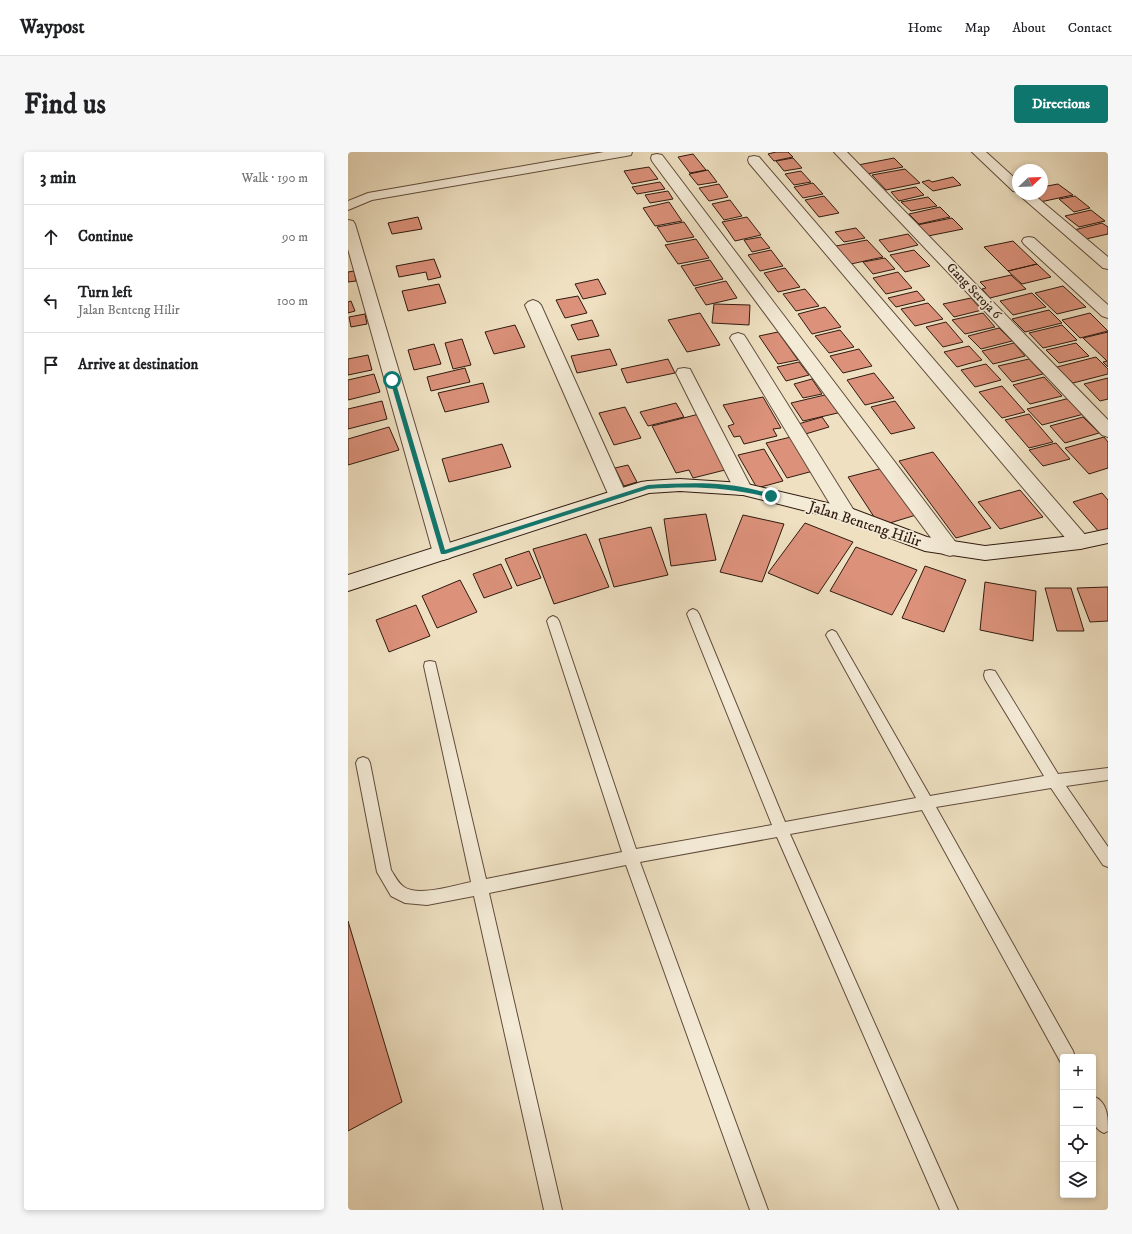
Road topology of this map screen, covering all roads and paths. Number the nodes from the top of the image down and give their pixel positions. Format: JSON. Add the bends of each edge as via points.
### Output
{"nodes":[{"id":1,"x":626,"y":152,"type":"edge"},
{"id":2,"x":840,"y":152,"type":"edge"},
{"id":3,"x":978,"y":152,"type":"edge"},
{"id":4,"x":658,"y":158,"type":"dead end"},
{"id":5,"x":754,"y":160,"type":"dead end"},
{"id":6,"x":1012,"y":183,"type":"edge"},
{"id":7,"x":1032,"y":200,"type":"edge"},
{"id":8,"x":348,"y":206,"type":"edge"},
{"id":9,"x":348,"y":224,"type":"edge"},
{"id":10,"x":1029,"y":241,"type":"dead end"},
{"id":11,"x":1108,"y":265,"type":"edge"},
{"id":12,"x":533,"y":305,"type":"dead end"},
{"id":13,"x":1108,"y":313,"type":"edge"},
{"id":14,"x":738,"y":338,"type":"dead end"},
{"id":15,"x":684,"y":373,"type":"dead end"},
{"id":16,"x":1108,"y":431,"type":"edge"},
{"id":17,"x":743,"y":489,"type":"junction"},
{"id":18,"x":618,"y":496,"type":"junction"},
{"id":19,"x":846,"y":514,"type":"junction"},
{"id":20,"x":1108,"y":536,"type":"edge"},
{"id":21,"x":1080,"y":542,"type":"junction"},
{"id":22,"x":950,"y":549,"type":"junction"},
{"id":23,"x":443,"y":553,"type":"junction"},
{"id":24,"x":348,"y":583,"type":"edge"},
{"id":25,"x":693,"y":614,"type":"dead end"},
{"id":26,"x":553,"y":621,"type":"dead end"},
{"id":27,"x":832,"y":635,"type":"dead end"},
{"id":28,"x":430,"y":666,"type":"dead end"},
{"id":29,"x":990,"y":675,"type":"dead end"},
{"id":30,"x":363,"y":763,"type":"dead end"},
{"id":31,"x":1108,"y":774,"type":"edge"},
{"id":32,"x":1055,"y":781,"type":"junction"},
{"id":33,"x":926,"y":803,"type":"junction"},
{"id":34,"x":781,"y":830,"type":"junction"},
{"id":35,"x":631,"y":857,"type":"junction"},
{"id":36,"x":1108,"y":860,"type":"edge"},
{"id":37,"x":480,"y":888,"type":"junction"},
{"id":38,"x":1065,"y":1054,"type":"edge"},
{"id":39,"x":1096,"y":1110,"type":"edge"},
{"id":40,"x":1104,"y":1124,"type":"dead end"},
{"id":41,"x":554,"y":1210,"type":"edge"},
{"id":42,"x":759,"y":1210,"type":"edge"},
{"id":43,"x":949,"y":1210,"type":"edge"}],
"edges":[{"from":1,"to":8,"type":"street","via":[[368,197]]},
{"from":2,"to":16,"type":"street","name":"Gang Seroja 6"},
{"from":3,"to":6,"type":"street"},
{"from":4,"to":22,"type":"street"},
{"from":5,"to":21,"type":"street"},
{"from":7,"to":11,"type":"street"},
{"from":9,"to":23,"type":"street"},
{"from":10,"to":13,"type":"street"},
{"from":12,"to":18,"type":"street"},
{"from":14,"to":19,"type":"street"},
{"from":15,"to":17,"type":"street"},
{"from":17,"to":18,"type":"street","name":"Jalan Benteng Hilir","via":[[680,485],[648,487]]},
{"from":17,"to":19,"type":"street","name":"Jalan Benteng Hilir"},
{"from":18,"to":23,"type":"street","name":"Jalan Benteng Hilir"},
{"from":19,"to":22,"type":"street","name":"Jalan Benteng Hilir","via":[[925,544]]},
{"from":20,"to":21,"type":"street","name":"Jalan Benteng Hilir"},
{"from":21,"to":22,"type":"street","name":"Jalan Benteng Hilir","via":[[1010,552],[985,553]]},
{"from":23,"to":24,"type":"street","name":"Jalan Benteng Hilir"},
{"from":25,"to":34,"type":"lane"},
{"from":26,"to":35,"type":"lane"},
{"from":27,"to":33,"type":"lane"},
{"from":28,"to":37,"type":"lane"},
{"from":29,"to":32,"type":"lane"},
{"from":30,"to":37,"type":"lane","via":[[384,872],[392,888],[409,898],[427,898]]},
{"from":31,"to":32,"type":"lane"},
{"from":32,"to":33,"type":"lane"},
{"from":32,"to":36,"type":"lane"},
{"from":33,"to":34,"type":"lane"},
{"from":33,"to":38,"type":"lane"},
{"from":34,"to":35,"type":"lane"},
{"from":34,"to":43,"type":"lane"},
{"from":35,"to":37,"type":"lane"},
{"from":35,"to":42,"type":"lane"},
{"from":37,"to":41,"type":"lane"},
{"from":39,"to":40,"type":"lane"}]}
